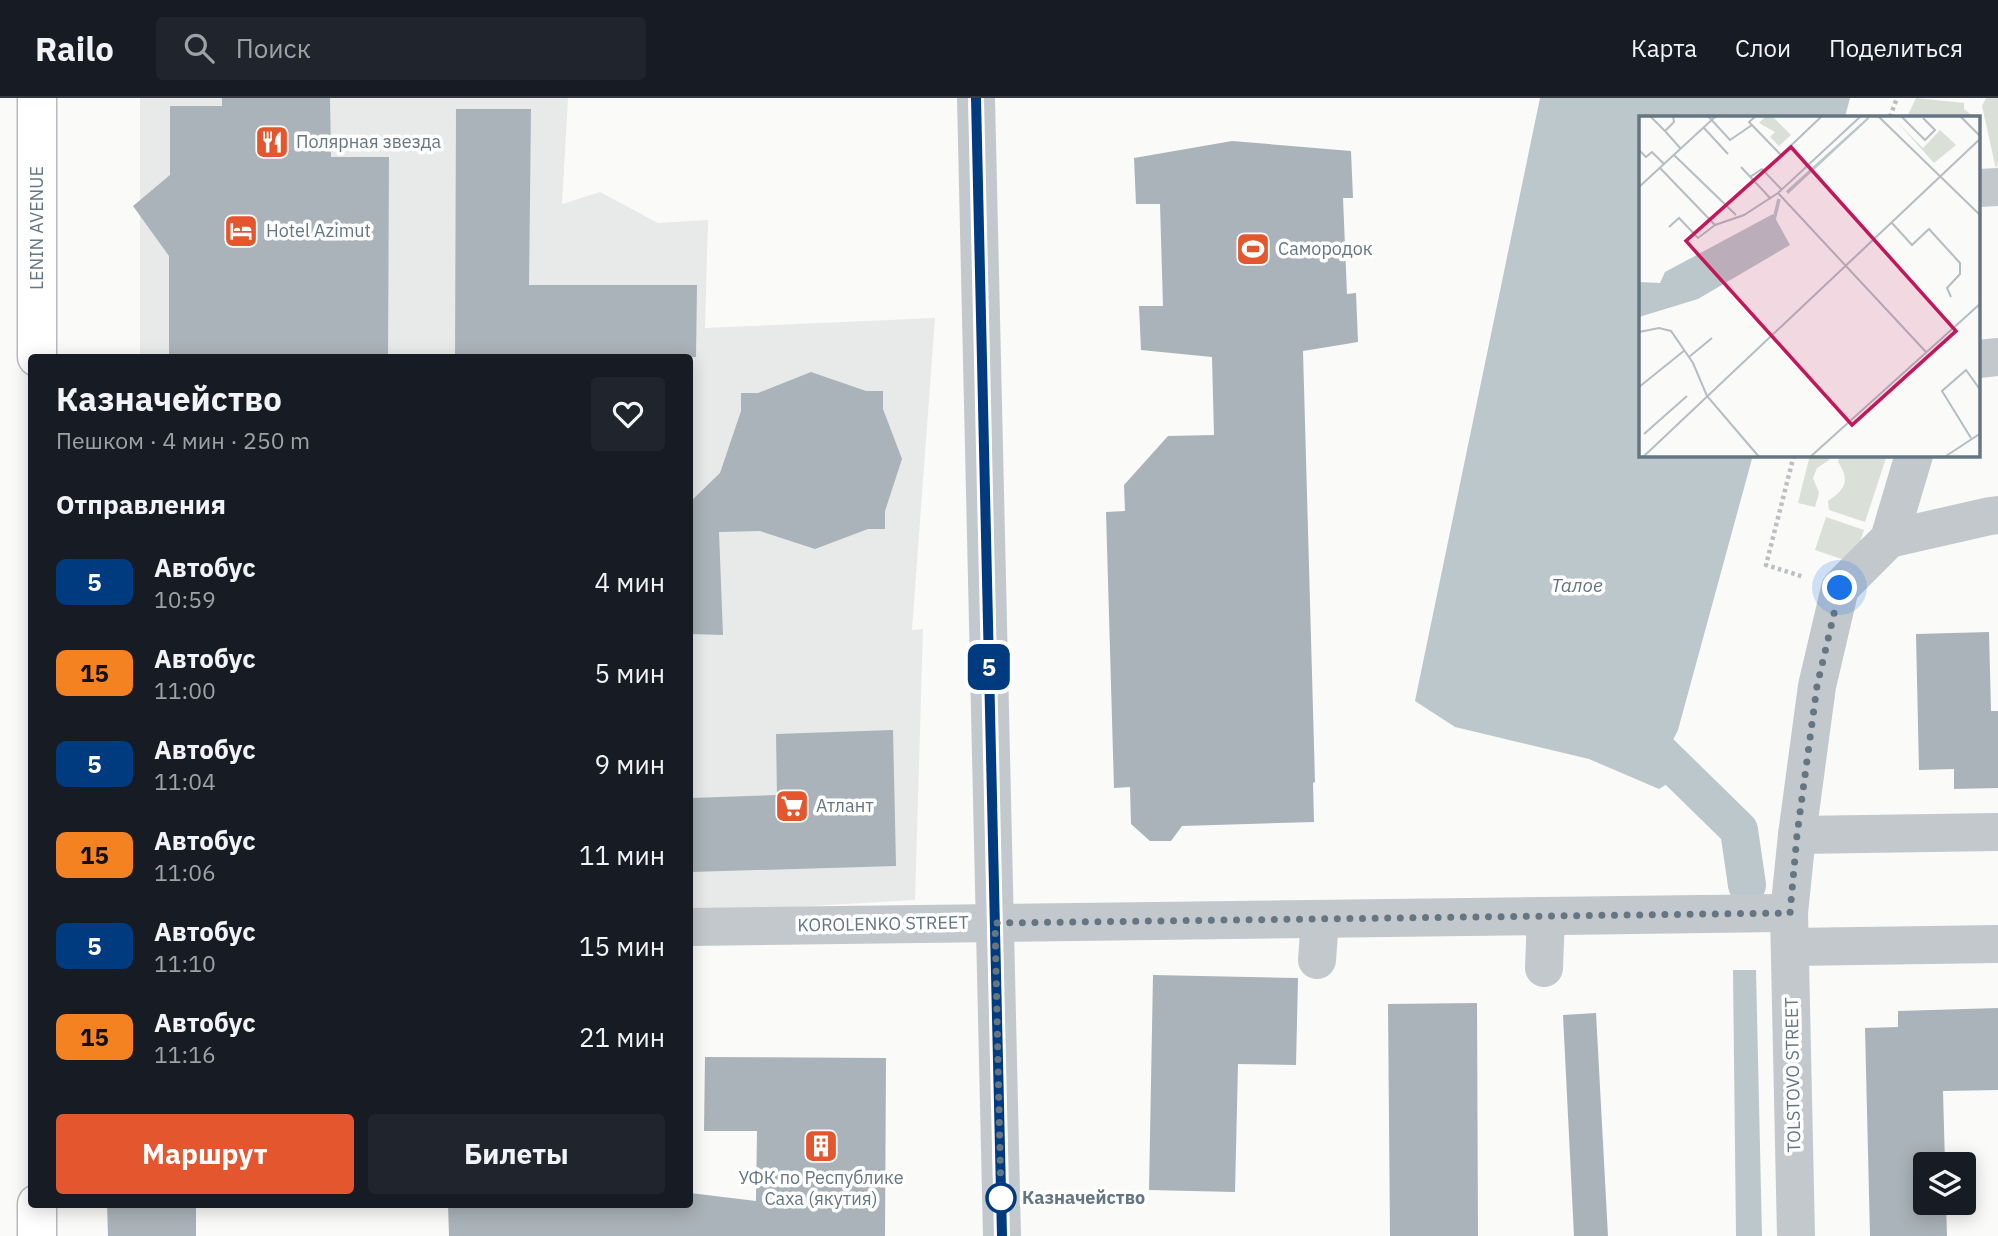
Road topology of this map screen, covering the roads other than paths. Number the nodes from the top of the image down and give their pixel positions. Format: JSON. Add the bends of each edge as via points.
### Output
{"nodes":[{"id":1,"x":37,"y":98,"type":"edge"},
{"id":2,"x":976,"y":98,"type":"edge"},
{"id":3,"x":1998,"y":187,"type":"edge"},
{"id":4,"x":1980,"y":188,"type":"edge"},
{"id":5,"x":37,"y":354,"type":"edge"},
{"id":6,"x":1998,"y":357,"type":"edge"},
{"id":7,"x":1980,"y":359,"type":"edge"},
{"id":8,"x":1913,"y":457,"type":"edge"},
{"id":9,"x":1998,"y":515,"type":"edge"},
{"id":10,"x":1889,"y":539,"type":"junction"},
{"id":11,"x":1998,"y":832,"type":"edge"},
{"id":12,"x":1797,"y":835,"type":"junction"},
{"id":13,"x":1546,"y":916,"type":"junction"},
{"id":14,"x":1320,"y":919,"type":"junction"},
{"id":15,"x":995,"y":923,"type":"junction"},
{"id":16,"x":693,"y":927,"type":"edge"},
{"id":17,"x":1790,"y":930,"type":"junction"},
{"id":18,"x":1998,"y":944,"type":"edge"},
{"id":19,"x":1317,"y":960,"type":"dead end"},
{"id":20,"x":1544,"y":968,"type":"dead end"},
{"id":21,"x":37,"y":1208,"type":"edge"},
{"id":22,"x":37,"y":1236,"type":"edge"},
{"id":23,"x":1002,"y":1236,"type":"edge"},
{"id":24,"x":1796,"y":1236,"type":"edge"}],
"edges":[{"from":1,"to":5,"type":"main road","name":"LENIN AVENUE"},
{"from":2,"to":15,"type":"street"},
{"from":3,"to":4,"type":"street"},
{"from":6,"to":7,"type":"street"},
{"from":8,"to":10,"type":"street"},
{"from":9,"to":10,"type":"street"},
{"from":10,"to":12,"type":"street","name":"TOLSTOVO STREET","via":[[1840,588],[1817,686]]},
{"from":11,"to":12,"type":"street"},
{"from":12,"to":17,"type":"street","name":"TOLSTOVO STREET"},
{"from":13,"to":14,"type":"street","name":"KOROLENKO STREET"},
{"from":13,"to":17,"type":"street","name":"KOROLENKO STREET"},
{"from":13,"to":20,"type":"street"},
{"from":14,"to":15,"type":"street","name":"KOROLENKO STREET"},
{"from":14,"to":19,"type":"street"},
{"from":15,"to":16,"type":"street","name":"KOROLENKO STREET"},
{"from":15,"to":23,"type":"street"},
{"from":17,"to":18,"type":"street","name":"KOROLENKO STREET"},
{"from":17,"to":24,"type":"street","name":"TOLSTOVO STREET"},
{"from":21,"to":22,"type":"main road"}]}
